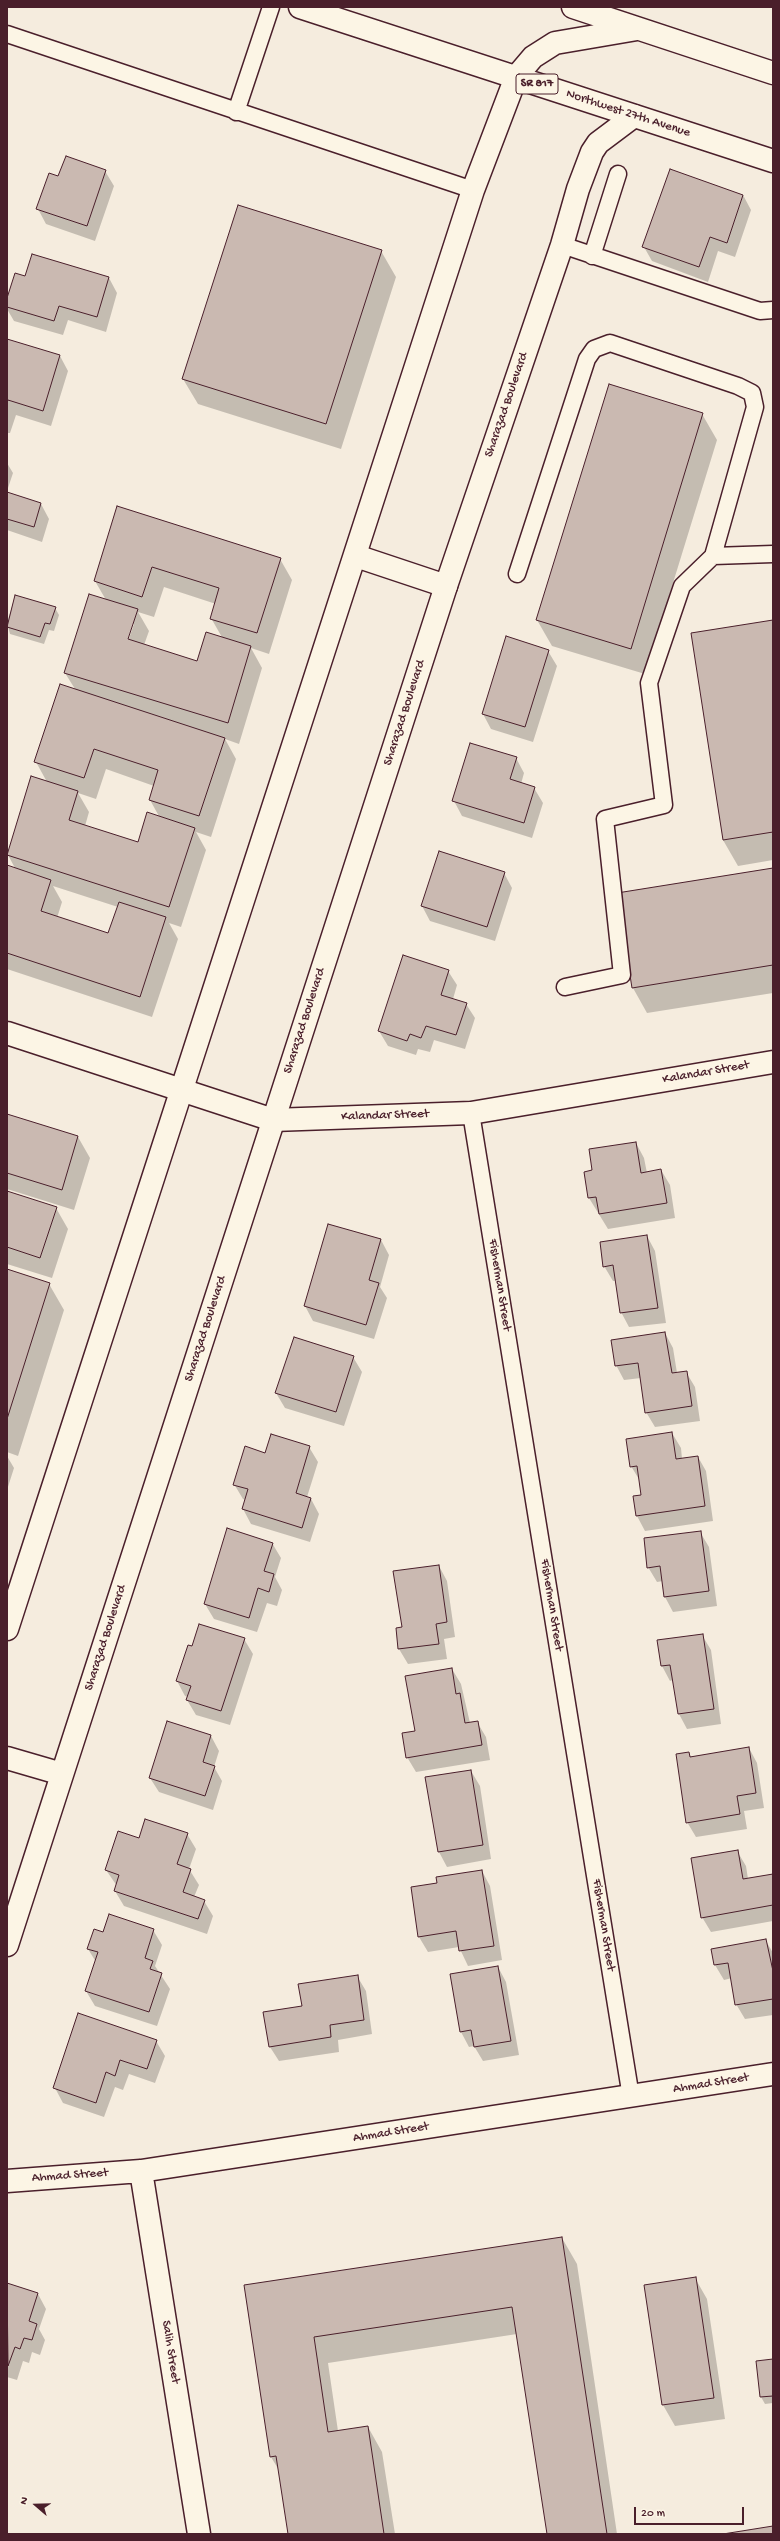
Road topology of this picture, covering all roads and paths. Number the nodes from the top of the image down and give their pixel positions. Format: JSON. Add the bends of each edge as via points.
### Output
{"nodes":[{"id":1,"x":271,"y":7,"type":"edge"},
{"id":2,"x":300,"y":7,"type":"edge"},
{"id":3,"x":573,"y":7,"type":"edge"},
{"id":4,"x":612,"y":13,"type":"edge"},
{"id":5,"x":640,"y":28,"type":"junction"},
{"id":6,"x":7,"y":34,"type":"edge"},
{"id":7,"x":773,"y":73,"type":"edge"},
{"id":8,"x":516,"y":77,"type":"junction"},
{"id":9,"x":236,"y":112,"type":"junction"},
{"id":10,"x":634,"y":116,"type":"junction"},
{"id":11,"x":773,"y":161,"type":"edge"},
{"id":12,"x":618,"y":174,"type":"dead end"},
{"id":13,"x":473,"y":190,"type":"junction"},
{"id":14,"x":562,"y":245,"type":"junction"},
{"id":15,"x":592,"y":256,"type":"junction"},
{"id":16,"x":773,"y":310,"type":"edge"},
{"id":17,"x":773,"y":554,"type":"edge"},
{"id":18,"x":356,"y":556,"type":"junction"},
{"id":19,"x":713,"y":556,"type":"junction"},
{"id":20,"x":517,"y":574,"type":"dead end"},
{"id":21,"x":446,"y":586,"type":"junction"},
{"id":22,"x":564,"y":986,"type":"dead end"},
{"id":23,"x":7,"y":1033,"type":"edge"},
{"id":24,"x":773,"y":1062,"type":"edge"},
{"id":25,"x":181,"y":1090,"type":"junction"},
{"id":26,"x":471,"y":1113,"type":"junction"},
{"id":27,"x":273,"y":1120,"type":"junction"},
{"id":28,"x":7,"y":1629,"type":"edge"},
{"id":29,"x":7,"y":1758,"type":"edge"},
{"id":30,"x":62,"y":1774,"type":"junction"},
{"id":31,"x":7,"y":1945,"type":"edge"},
{"id":32,"x":773,"y":2074,"type":"edge"},
{"id":33,"x":631,"y":2097,"type":"junction"},
{"id":34,"x":141,"y":2171,"type":"junction"},
{"id":35,"x":7,"y":2181,"type":"edge"},
{"id":36,"x":199,"y":2534,"type":"edge"}],
"edges":[{"from":1,"to":9,"type":"lane"},
{"from":2,"to":8,"type":"street","name":"Northwest 27th Avenue","number":"SR 817"},
{"from":3,"to":4,"type":"street"},
{"from":4,"to":5,"type":"street"},
{"from":5,"to":7,"type":"street"},
{"from":5,"to":8,"type":"street","via":[[555,43],[533,57]]},
{"from":6,"to":9,"type":"lane"},
{"from":8,"to":10,"type":"street","name":"Northwest 27th Avenue","number":"SR 817"},
{"from":8,"to":13,"type":"street"},
{"from":9,"to":13,"type":"lane"},
{"from":10,"to":11,"type":"street","name":"Northwest 27th Avenue","number":"SR 817"},
{"from":10,"to":14,"type":"street","name":"Sharazad Boulevard","via":[[604,137],[592,152]]},
{"from":12,"to":15,"type":"lane"},
{"from":13,"to":18,"type":"street"},
{"from":14,"to":15,"type":"lane"},
{"from":14,"to":21,"type":"street","name":"Sharazad Boulevard"},
{"from":15,"to":16,"type":"lane","via":[[760,311]]},
{"from":17,"to":19,"type":"lane"},
{"from":18,"to":21,"type":"street"},
{"from":18,"to":25,"type":"street"},
{"from":19,"to":20,"type":"lane","via":[[755,406],[752,393],[610,343],[594,349],[587,358]]},
{"from":19,"to":22,"type":"lane","via":[[682,586],[649,683],[664,805],[605,819],[622,975]]},
{"from":21,"to":27,"type":"street","name":"Sharazad Boulevard"},
{"from":23,"to":25,"type":"street","name":"Kalandar Street"},
{"from":24,"to":26,"type":"street","name":"Kalandar Street"},
{"from":25,"to":27,"type":"street","name":"Kalandar Street"},
{"from":25,"to":28,"type":"street"},
{"from":26,"to":27,"type":"street","name":"Kalandar Street"},
{"from":26,"to":33,"type":"lane","name":"Fisherman Street"},
{"from":27,"to":30,"type":"street","name":"Sharazad Boulevard"},
{"from":29,"to":30,"type":"street"},
{"from":30,"to":31,"type":"street","name":"Sharazad Boulevard"},
{"from":32,"to":33,"type":"street","name":"Ahmad Street"},
{"from":33,"to":34,"type":"street","name":"Ahmad Street"},
{"from":34,"to":35,"type":"street","name":"Ahmad Street"},
{"from":34,"to":36,"type":"street","name":"Salih Street"}]}
